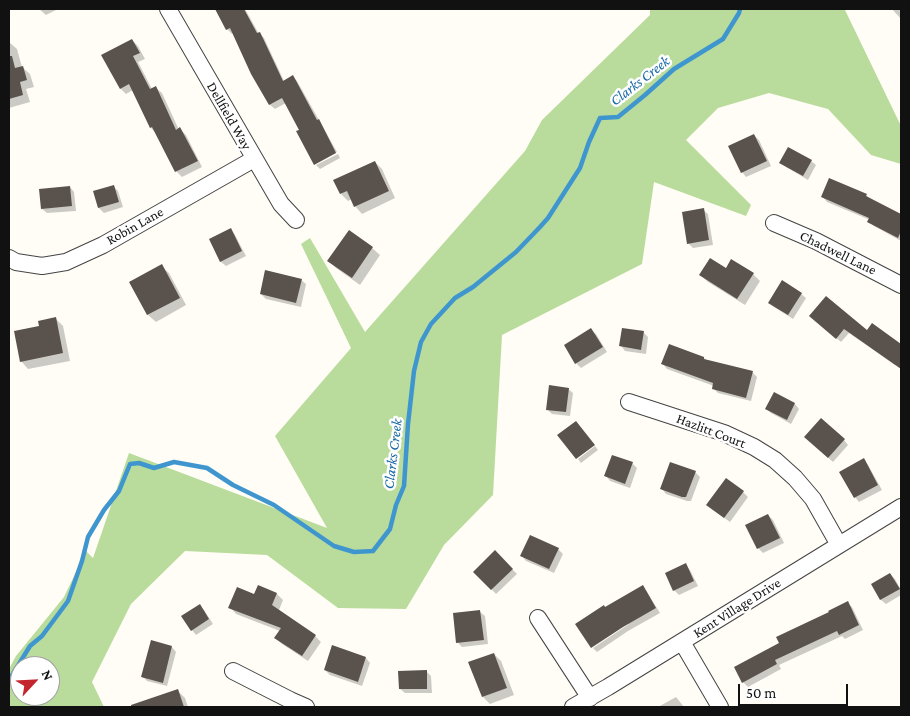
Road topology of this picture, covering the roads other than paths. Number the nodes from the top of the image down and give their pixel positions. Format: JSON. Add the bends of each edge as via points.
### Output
{"nodes":[{"id":1,"x":168,"y":9,"type":"edge"},
{"id":2,"x":254,"y":159,"type":"junction"},
{"id":3,"x":296,"y":220,"type":"dead end"},
{"id":4,"x":774,"y":223,"type":"dead end"},
{"id":5,"x":9,"y":258,"type":"edge"},
{"id":6,"x":901,"y":285,"type":"edge"},
{"id":7,"x":629,"y":402,"type":"dead end"},
{"id":8,"x":901,"y":507,"type":"edge"},
{"id":9,"x":839,"y":545,"type":"junction"},
{"id":10,"x":538,"y":618,"type":"dead end"},
{"id":11,"x":682,"y":642,"type":"junction"},
{"id":12,"x":233,"y":671,"type":"dead end"},
{"id":13,"x":590,"y":698,"type":"junction"},
{"id":14,"x":306,"y":707,"type":"edge"},
{"id":15,"x":573,"y":707,"type":"edge"},
{"id":16,"x":720,"y":707,"type":"edge"}],
"edges":[{"from":1,"to":2,"type":"street","name":"Dellfield Way"},
{"from":2,"to":3,"type":"street","name":"Dellfield Way","via":[[281,204]]},
{"from":2,"to":5,"type":"street","name":"Robin Lane","via":[[103,245],[66,262],[42,266]]},
{"from":4,"to":6,"type":"street","name":"Chadwell Lane"},
{"from":7,"to":9,"type":"street","name":"Hazlitt Court","via":[[724,434],[775,460],[813,499]]},
{"from":8,"to":9,"type":"street","name":"Kent Village Drive"},
{"from":9,"to":11,"type":"street","name":"Kent Village Drive"},
{"from":10,"to":13,"type":"street"},
{"from":11,"to":13,"type":"street","name":"Kent Village Drive"},
{"from":11,"to":16,"type":"street"},
{"from":12,"to":14,"type":"street"},
{"from":13,"to":15,"type":"street","name":"Kent Village Drive"}]}
